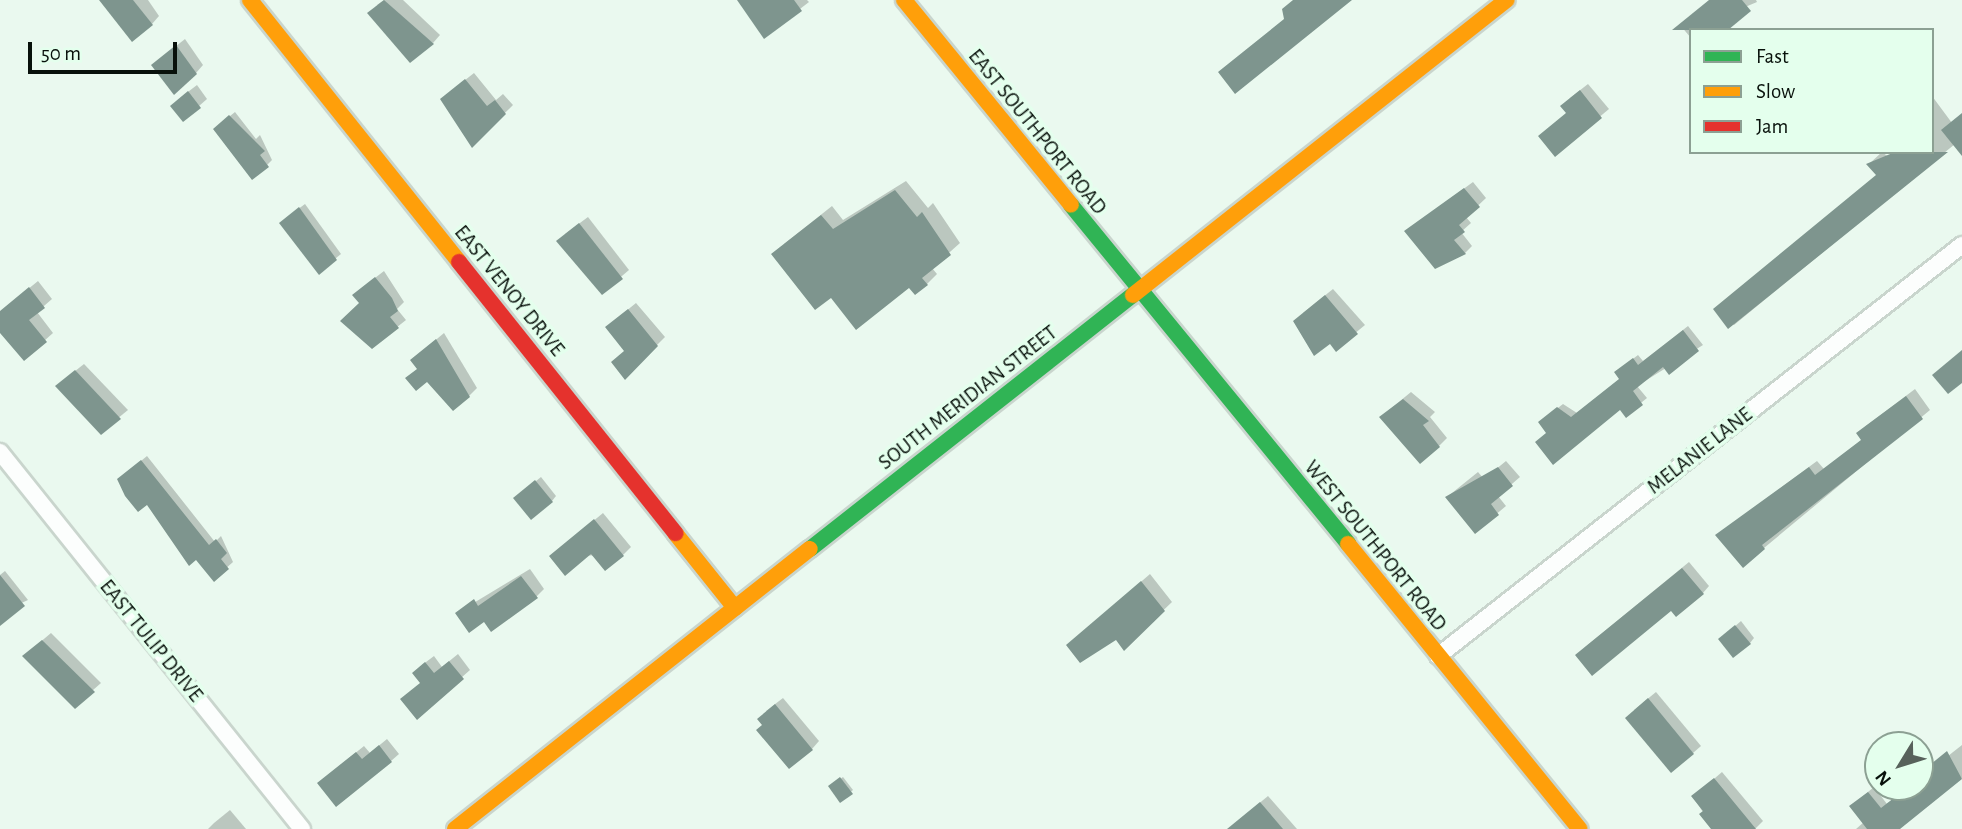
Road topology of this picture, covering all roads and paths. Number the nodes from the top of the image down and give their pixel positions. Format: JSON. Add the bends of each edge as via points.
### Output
{"nodes":[{"id":1,"x":250,"y":0,"type":"edge"},
{"id":2,"x":904,"y":0,"type":"edge"},
{"id":3,"x":1507,"y":0,"type":"edge"},
{"id":4,"x":1962,"y":245,"type":"edge"},
{"id":5,"x":1138,"y":291,"type":"junction"},
{"id":6,"x":0,"y":452,"type":"edge"},
{"id":7,"x":735,"y":608,"type":"junction"},
{"id":8,"x":1438,"y":656,"type":"junction"},
{"id":9,"x":302,"y":829,"type":"edge"},
{"id":10,"x":455,"y":829,"type":"edge"},
{"id":11,"x":1580,"y":829,"type":"edge"}],
"edges":[{"from":1,"to":7,"type":"main road","name":"EAST VENOY DRIVE"},
{"from":2,"to":5,"type":"main road","name":"EAST SOUTHPORT ROAD"},
{"from":3,"to":5,"type":"main road","name":"SOUTH MERIDIAN STREET"},
{"from":4,"to":8,"type":"street","name":"MELANIE LANE"},
{"from":5,"to":7,"type":"main road","name":"SOUTH MERIDIAN STREET"},
{"from":5,"to":8,"type":"main road","name":"WEST SOUTHPORT ROAD"},
{"from":6,"to":9,"type":"street","name":"EAST TULIP DRIVE"},
{"from":7,"to":10,"type":"main road","name":"SOUTH MERIDIAN STREET"},
{"from":8,"to":11,"type":"main road","name":"WEST SOUTHPORT ROAD"}]}
